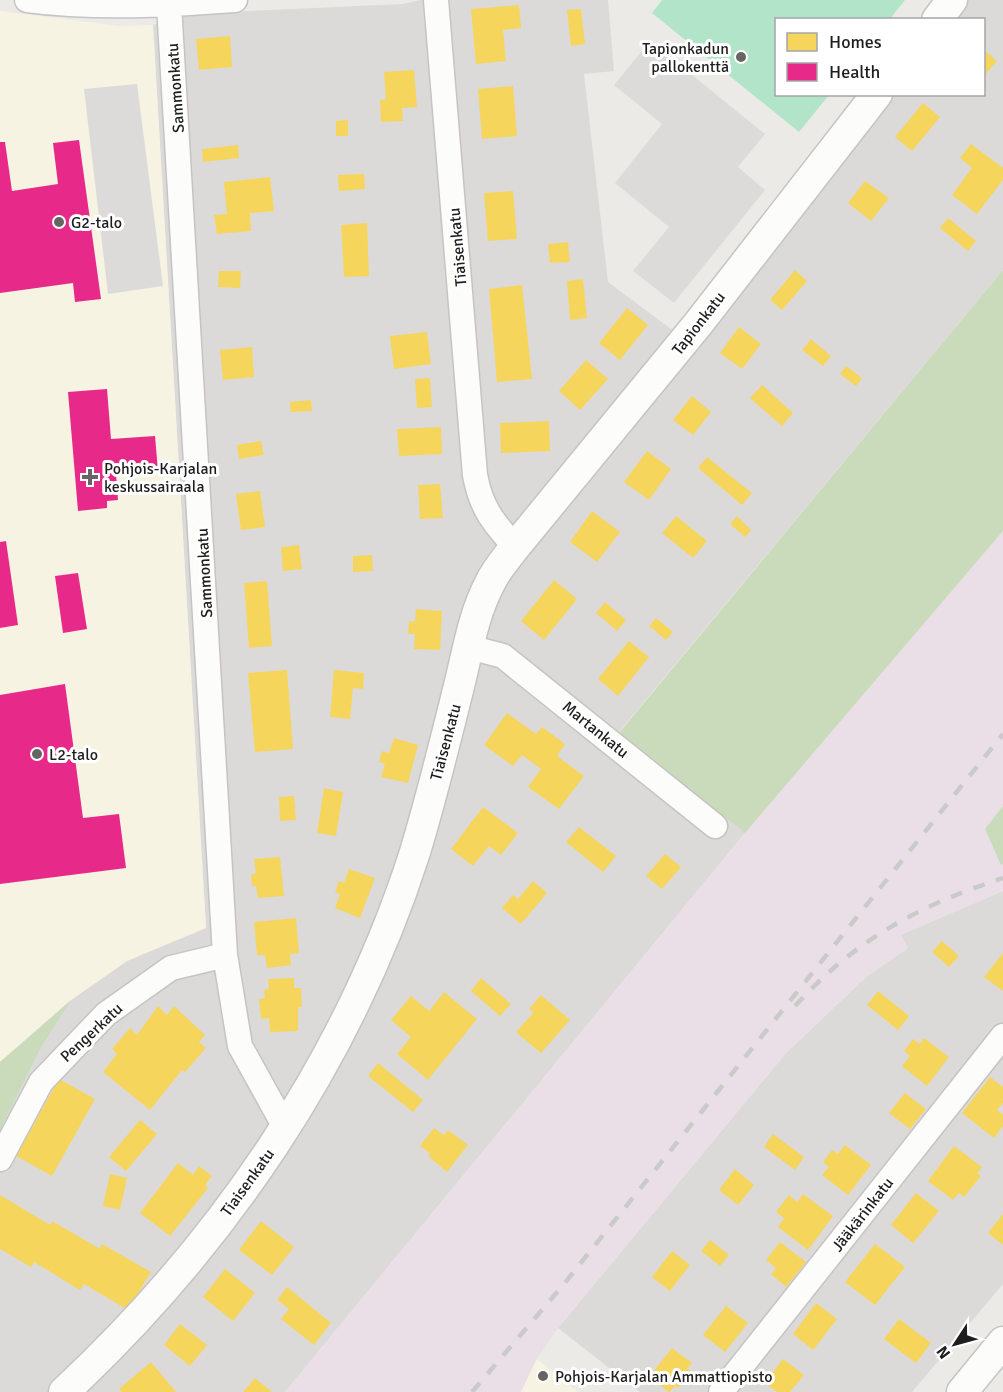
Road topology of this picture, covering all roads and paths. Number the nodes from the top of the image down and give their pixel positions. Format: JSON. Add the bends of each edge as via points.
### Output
{"nodes":[{"id":1,"x":27,"y":0,"type":"edge"},
{"id":2,"x":235,"y":0,"type":"edge"},
{"id":3,"x":952,"y":0,"type":"edge"},
{"id":4,"x":437,"y":2,"type":"edge"},
{"id":5,"x":169,"y":5,"type":"junction"},
{"id":6,"x":938,"y":18,"type":"edge"},
{"id":7,"x":875,"y":96,"type":"edge"},
{"id":8,"x":514,"y":547,"type":"junction"},
{"id":9,"x":469,"y":647,"type":"junction"},
{"id":10,"x":715,"y":826,"type":"dead end"},
{"id":11,"x":225,"y":955,"type":"junction"},
{"id":12,"x":1003,"y":1036,"type":"edge"},
{"id":13,"x":286,"y":1129,"type":"junction"},
{"id":14,"x":0,"y":1159,"type":"edge"},
{"id":15,"x":1003,"y":1342,"type":"edge"},
{"id":16,"x":64,"y":1392,"type":"edge"},
{"id":17,"x":721,"y":1392,"type":"edge"},
{"id":18,"x":962,"y":1392,"type":"edge"}],
"edges":[{"from":1,"to":5,"type":"street","via":[[68,5]]},
{"from":2,"to":5,"type":"street"},
{"from":3,"to":6,"type":"street"},
{"from":4,"to":8,"type":"street","name":"Tiaisenkatu","via":[[475,475],[490,518]]},
{"from":5,"to":11,"type":"street","name":"Sammonkatu"},
{"from":7,"to":8,"type":"street","name":"Tapionkatu","via":[[698,324]]},
{"from":8,"to":9,"type":"street","name":"Tiaisenkatu","via":[[490,583]]},
{"from":9,"to":10,"type":"street","name":"Martankatu","via":[[503,656]]},
{"from":9,"to":13,"type":"street","name":"Tiaisenkatu","via":[[414,853],[387,927],[339,1035]]},
{"from":11,"to":13,"type":"street","name":"Sammonkatu","via":[[240,1046]]},
{"from":11,"to":14,"type":"street","name":"Pengerkatu","via":[[171,968],[105,1014],[41,1082]]},
{"from":12,"to":17,"type":"street","name":"Jääkärinkatu"},
{"from":13,"to":16,"type":"street","name":"Tiaisenkatu","via":[[160,1296]]},
{"from":15,"to":18,"type":"street"}]}
